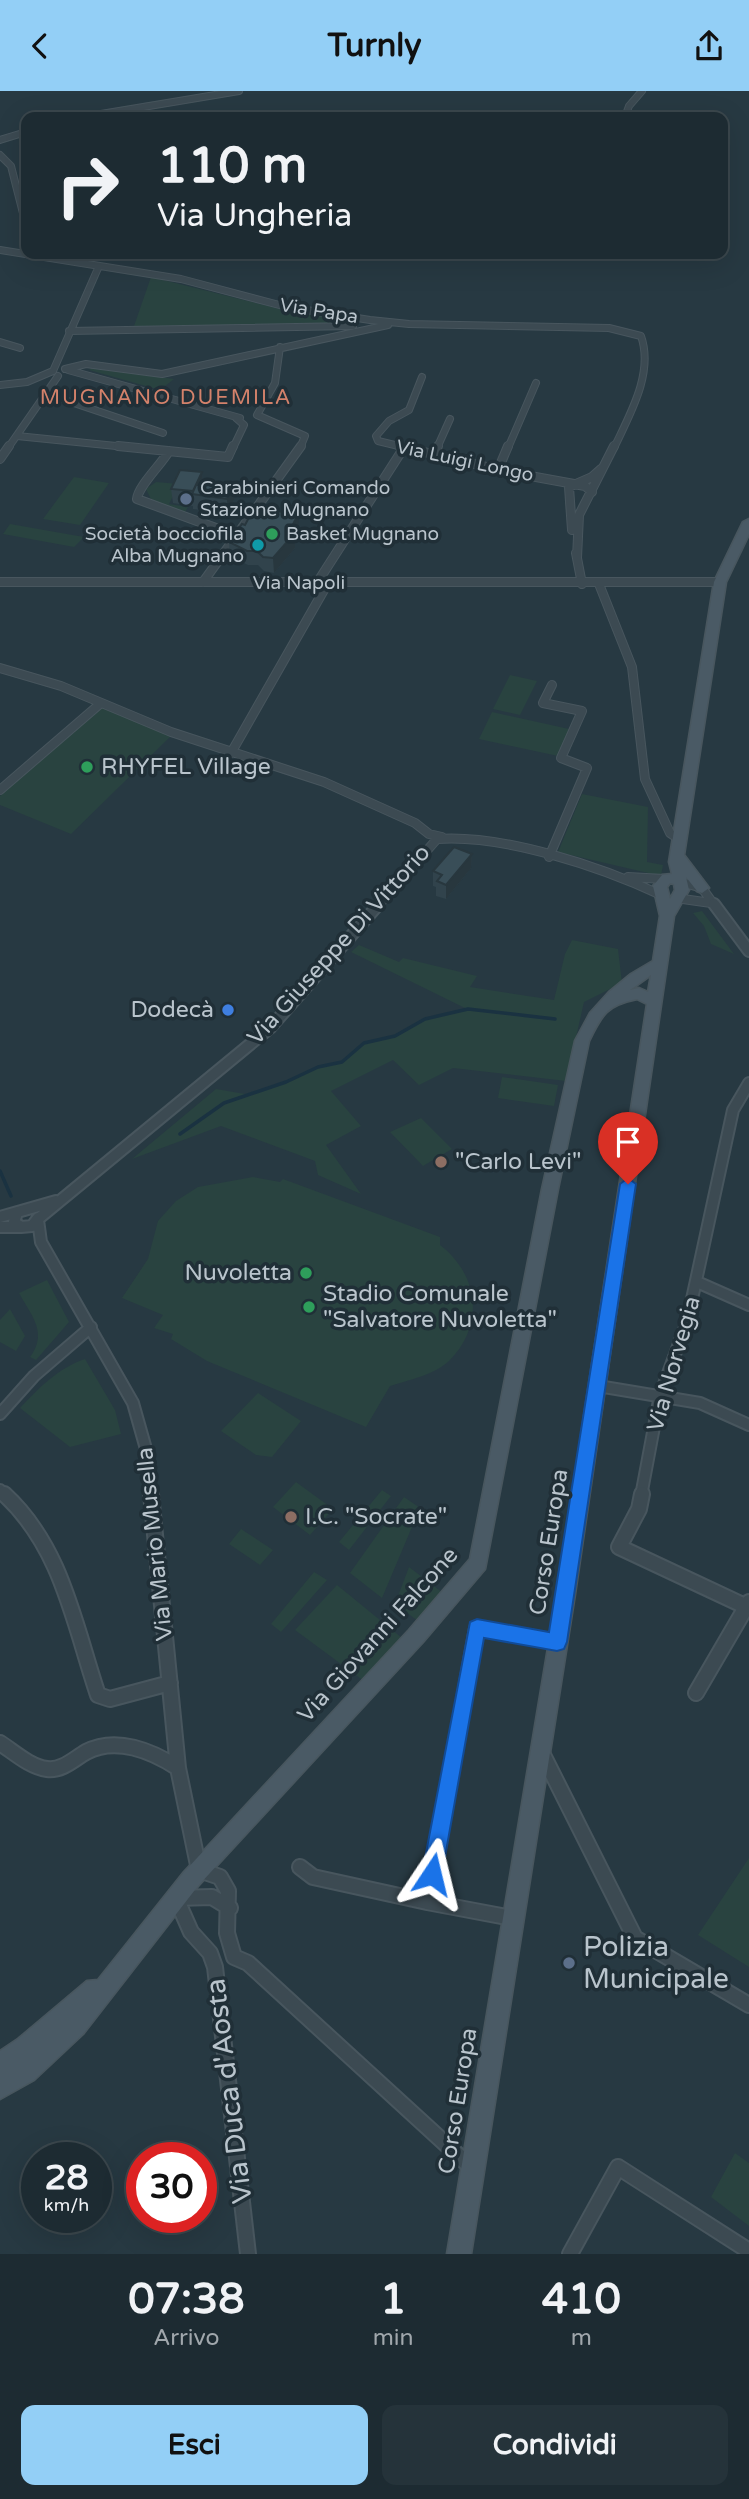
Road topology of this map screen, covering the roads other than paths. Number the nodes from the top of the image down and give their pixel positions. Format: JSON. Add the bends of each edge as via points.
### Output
{"nodes":[{"id":1,"x":239,"y":91,"type":"edge"},
{"id":2,"x":642,"y":92,"type":"edge"},
{"id":3,"x":113,"y":112,"type":"edge"},
{"id":4,"x":627,"y":112,"type":"edge"},
{"id":5,"x":21,"y":134,"type":"edge"},
{"id":6,"x":0,"y":140,"type":"edge"},
{"id":7,"x":0,"y":155,"type":"edge"},
{"id":8,"x":21,"y":204,"type":"edge"},
{"id":9,"x":0,"y":250,"type":"edge"},
{"id":10,"x":21,"y":252,"type":"edge"},
{"id":11,"x":60,"y":259,"type":"edge"},
{"id":12,"x":99,"y":266,"type":"junction"},
{"id":13,"x":370,"y":320,"type":"junction"},
{"id":14,"x":409,"y":324,"type":"junction"},
{"id":15,"x":289,"y":328,"type":"junction"},
{"id":16,"x":366,"y":328,"type":"junction"},
{"id":17,"x":69,"y":331,"type":"junction"},
{"id":18,"x":0,"y":342,"type":"edge"},
{"id":19,"x":301,"y":343,"type":"junction"},
{"id":20,"x":280,"y":347,"type":"junction"},
{"id":21,"x":20,"y":348,"type":"dead end"},
{"id":22,"x":59,"y":354,"type":"junction"},
{"id":23,"x":66,"y":369,"type":"junction"},
{"id":24,"x":55,"y":372,"type":"junction"},
{"id":25,"x":422,"y":377,"type":"dead end"},
{"id":26,"x":536,"y":383,"type":"dead end"},
{"id":27,"x":0,"y":385,"type":"edge"},
{"id":28,"x":47,"y":394,"type":"junction"},
{"id":29,"x":257,"y":415,"type":"junction"},
{"id":30,"x":236,"y":418,"type":"junction"},
{"id":31,"x":450,"y":419,"type":"dead end"},
{"id":32,"x":163,"y":433,"type":"dead end"},
{"id":33,"x":17,"y":436,"type":"junction"},
{"id":34,"x":403,"y":449,"type":"junction"},
{"id":35,"x":169,"y":451,"type":"junction"},
{"id":36,"x":434,"y":455,"type":"junction"},
{"id":37,"x":0,"y":459,"type":"edge"},
{"id":38,"x":609,"y":460,"type":"junction"},
{"id":39,"x":498,"y":470,"type":"junction"},
{"id":40,"x":573,"y":483,"type":"junction"},
{"id":41,"x":592,"y":492,"type":"junction"},
{"id":42,"x":570,"y":507,"type":"junction"},
{"id":43,"x":582,"y":509,"type":"junction"},
{"id":44,"x":749,"y":522,"type":"edge"},
{"id":45,"x":235,"y":535,"type":"junction"},
{"id":46,"x":577,"y":558,"type":"junction"},
{"id":47,"x":0,"y":582,"type":"edge"},
{"id":48,"x":203,"y":582,"type":"junction"},
{"id":49,"x":720,"y":582,"type":"junction"},
{"id":50,"x":317,"y":583,"type":"junction"},
{"id":51,"x":328,"y":583,"type":"junction"},
{"id":52,"x":582,"y":585,"type":"junction"},
{"id":53,"x":599,"y":585,"type":"junction"},
{"id":54,"x":0,"y":668,"type":"edge"},
{"id":55,"x":552,"y":685,"type":"dead end"},
{"id":56,"x":101,"y":703,"type":"junction"},
{"id":57,"x":231,"y":753,"type":"junction"},
{"id":58,"x":0,"y":790,"type":"edge"},
{"id":59,"x":442,"y":837,"type":"junction"},
{"id":60,"x":679,"y":839,"type":"junction"},
{"id":61,"x":549,"y":857,"type":"junction"},
{"id":62,"x":677,"y":859,"type":"junction"},
{"id":63,"x":622,"y":876,"type":"junction"},
{"id":64,"x":673,"y":880,"type":"junction"},
{"id":65,"x":702,"y":888,"type":"junction"},
{"id":66,"x":667,"y":896,"type":"junction"},
{"id":67,"x":711,"y":903,"type":"junction"},
{"id":68,"x":749,"y":951,"type":"edge"},
{"id":69,"x":660,"y":964,"type":"junction"},
{"id":70,"x":613,"y":999,"type":"junction"},
{"id":71,"x":654,"y":1002,"type":"junction"},
{"id":72,"x":749,"y":1083,"type":"edge"},
{"id":73,"x":62,"y":1199,"type":"junction"},
{"id":74,"x":30,"y":1209,"type":"junction"},
{"id":75,"x":17,"y":1213,"type":"junction"},
{"id":76,"x":0,"y":1217,"type":"edge"},
{"id":77,"x":38,"y":1219,"type":"junction"},
{"id":78,"x":0,"y":1227,"type":"edge"},
{"id":79,"x":21,"y":1227,"type":"junction"},
{"id":80,"x":41,"y":1242,"type":"junction"},
{"id":81,"x":697,"y":1282,"type":"junction"},
{"id":82,"x":749,"y":1305,"type":"edge"},
{"id":83,"x":91,"y":1327,"type":"junction"},
{"id":84,"x":598,"y":1385,"type":"junction"},
{"id":85,"x":660,"y":1395,"type":"junction"},
{"id":86,"x":0,"y":1414,"type":"edge"},
{"id":87,"x":749,"y":1425,"type":"edge"},
{"id":88,"x":0,"y":1490,"type":"edge"},
{"id":89,"x":748,"y":1604,"type":"edge"},
{"id":90,"x":557,"y":1642,"type":"junction"},
{"id":91,"x":170,"y":1683,"type":"junction"},
{"id":92,"x":696,"y":1693,"type":"dead end"},
{"id":93,"x":0,"y":1743,"type":"edge"},
{"id":94,"x":540,"y":1747,"type":"junction"},
{"id":95,"x":178,"y":1768,"type":"junction"},
{"id":96,"x":300,"y":1867,"type":"dead end"},
{"id":97,"x":199,"y":1870,"type":"junction"},
{"id":98,"x":176,"y":1898,"type":"junction"},
{"id":99,"x":427,"y":1902,"type":"junction"},
{"id":100,"x":230,"y":1908,"type":"junction"},
{"id":101,"x":512,"y":1919,"type":"junction"},
{"id":102,"x":233,"y":1957,"type":"junction"},
{"id":103,"x":215,"y":1967,"type":"junction"},
{"id":104,"x":115,"y":1971,"type":"junction"},
{"id":105,"x":749,"y":2005,"type":"edge"},
{"id":106,"x":0,"y":2064,"type":"edge"},
{"id":107,"x":0,"y":2088,"type":"edge"},
{"id":108,"x":472,"y":2168,"type":"junction"},
{"id":109,"x":749,"y":2251,"type":"edge"},
{"id":110,"x":248,"y":2254,"type":"edge"},
{"id":111,"x":459,"y":2254,"type":"edge"},
{"id":112,"x":570,"y":2254,"type":"edge"}],
"edges":[{"from":1,"to":3,"type":"street"},
{"from":2,"to":4,"type":"street"},
{"from":5,"to":6,"type":"street"},
{"from":7,"to":8,"type":"street","via":[[12,166]]},
{"from":9,"to":10,"type":"street","name":"Via Papa"},
{"from":11,"to":12,"type":"street","name":"Via Papa"},
{"from":12,"to":13,"type":"street","name":"Via Papa"},
{"from":12,"to":17,"type":"street"},
{"from":13,"to":14,"type":"street","name":"Via Papa"},
{"from":13,"to":15,"type":"street","via":[[356,326]]},
{"from":13,"to":16,"type":"street","via":[[373,323]]},
{"from":14,"to":16,"type":"street"},
{"from":14,"to":38,"type":"street","name":"Via Papa","via":[[609,328],[641,336],[646,347],[635,400]]},
{"from":15,"to":17,"type":"street"},
{"from":15,"to":19,"type":"street"},
{"from":16,"to":19,"type":"street"},
{"from":17,"to":22,"type":"street"},
{"from":18,"to":21,"type":"street"},
{"from":19,"to":20,"type":"street"},
{"from":20,"to":23,"type":"street","via":[[162,374],[86,364]]},
{"from":20,"to":29,"type":"street","via":[[275,383]]},
{"from":22,"to":23,"type":"street"},
{"from":22,"to":24,"type":"street"},
{"from":23,"to":24,"type":"street","via":[[66,374]]},
{"from":23,"to":30,"type":"street"},
{"from":24,"to":27,"type":"street"},
{"from":24,"to":28,"type":"street"},
{"from":25,"to":34,"type":"street","name":"Via Luigi Longo","via":[[409,411],[389,421],[376,436],[378,442]]},
{"from":26,"to":39,"type":"street"},
{"from":28,"to":32,"type":"street"},
{"from":28,"to":33,"type":"street"},
{"from":29,"to":30,"type":"street"},
{"from":29,"to":45,"type":"street","via":[[306,439]]},
{"from":30,"to":35,"type":"street","via":[[244,425],[229,457]]},
{"from":31,"to":36,"type":"street"},
{"from":33,"to":35,"type":"street"},
{"from":33,"to":37,"type":"street"},
{"from":34,"to":36,"type":"street","name":"Via Luigi Longo"},
{"from":34,"to":50,"type":"street"},
{"from":35,"to":45,"type":"street","via":[[138,490],[137,499]]},
{"from":36,"to":39,"type":"street","name":"Via Luigi Longo"},
{"from":38,"to":40,"type":"street","via":[[592,477]]},
{"from":38,"to":41,"type":"street"},
{"from":39,"to":40,"type":"street","name":"Via Luigi Longo"},
{"from":40,"to":41,"type":"street","name":"Via Luigi Longo"},
{"from":40,"to":42,"type":"street"},
{"from":41,"to":43,"type":"street"},
{"from":42,"to":43,"type":"street"},
{"from":42,"to":46,"type":"street"},
{"from":43,"to":46,"type":"street","via":[[577,520]]},
{"from":44,"to":49,"type":"main road"},
{"from":45,"to":48,"type":"street"},
{"from":46,"to":52,"type":"street"},
{"from":47,"to":48,"type":"street","name":"Via Napoli"},
{"from":48,"to":50,"type":"street","name":"Via Napoli"},
{"from":49,"to":53,"type":"street","name":"Via Napoli"},
{"from":49,"to":60,"type":"main road"},
{"from":50,"to":51,"type":"street","name":"Via Napoli"},
{"from":51,"to":52,"type":"street","name":"Via Napoli"},
{"from":51,"to":57,"type":"street"},
{"from":52,"to":53,"type":"street","name":"Via Napoli"},
{"from":53,"to":60,"type":"street","via":[[632,667],[645,779],[670,833]]},
{"from":54,"to":56,"type":"street"},
{"from":55,"to":61,"type":"street","via":[[543,703],[582,711],[561,758],[587,768]]},
{"from":56,"to":57,"type":"street"},
{"from":56,"to":58,"type":"street"},
{"from":57,"to":59,"type":"street","via":[[324,782]]},
{"from":59,"to":61,"type":"street","name":"Via Giuseppe Di Vittorio","via":[[468,837]]},
{"from":59,"to":73,"type":"street","name":"Via Giuseppe Di Vittorio","via":[[432,842],[271,1027]]},
{"from":60,"to":62,"type":"main road"},
{"from":61,"to":63,"type":"street","name":"Via Giuseppe Di Vittorio"},
{"from":62,"to":64,"type":"main road"},
{"from":62,"to":65,"type":"main road"},
{"from":63,"to":64,"type":"street","name":"Via Giuseppe Di Vittorio"},
{"from":63,"to":66,"type":"street","name":"Via Giuseppe Di Vittorio"},
{"from":64,"to":65,"type":"street","name":"Via Giuseppe Di Vittorio"},
{"from":64,"to":66,"type":"main road","via":[[660,886]]},
{"from":64,"to":66,"type":"main road","via":[[682,890]]},
{"from":65,"to":67,"type":"street"},
{"from":66,"to":67,"type":"street","name":"Via Giuseppe Di Vittorio"},
{"from":66,"to":69,"type":"main road","name":"Corso Europa"},
{"from":67,"to":68,"type":"street"},
{"from":69,"to":70,"type":"main road","name":"Via Giovanni Falcone","via":[[638,976]]},
{"from":69,"to":71,"type":"main road","name":"Corso Europa"},
{"from":70,"to":71,"type":"main road","via":[[639,993]]},
{"from":70,"to":97,"type":"main road","name":"Via Giovanni Falcone","via":[[590,1022],[582,1041],[478,1563]]},
{"from":71,"to":84,"type":"main road","name":"Corso Europa"},
{"from":72,"to":81,"type":"street","name":"Via Norvegia","via":[[733,1110]]},
{"from":73,"to":74,"type":"street","name":"Via Giuseppe Di Vittorio"},
{"from":73,"to":77,"type":"street","name":"Via Giuseppe Di Vittorio"},
{"from":74,"to":75,"type":"street"},
{"from":74,"to":77,"type":"street"},
{"from":75,"to":76,"type":"street"},
{"from":75,"to":79,"type":"street","via":[[14,1219]]},
{"from":77,"to":79,"type":"street","via":[[34,1225]]},
{"from":77,"to":80,"type":"street","name":"Via Mario Musella"},
{"from":78,"to":79,"type":"street"},
{"from":79,"to":80,"type":"street","name":"Via Mario Musella"},
{"from":80,"to":83,"type":"street","name":"Via Mario Musella"},
{"from":81,"to":82,"type":"street"},
{"from":81,"to":85,"type":"street","name":"Via Norvegia"},
{"from":83,"to":86,"type":"street","via":[[34,1376]]},
{"from":83,"to":91,"type":"street","name":"Via Mario Musella","via":[[133,1403],[146,1449]]},
{"from":84,"to":85,"type":"street"},
{"from":84,"to":90,"type":"main road","name":"Corso Europa"},
{"from":85,"to":87,"type":"street","via":[[700,1403]]},
{"from":85,"to":89,"type":"street","name":"Via Norvegia","via":[[639,1509],[619,1547]]},
{"from":88,"to":91,"type":"street","via":[[40,1536],[74,1614],[98,1695],[110,1699]]},
{"from":89,"to":92,"type":"street"},
{"from":90,"to":94,"type":"main road","name":"Corso Europa"},
{"from":90,"to":99,"type":"street","via":[[477,1628]]},
{"from":91,"to":95,"type":"street","name":"Via Mario Musella"},
{"from":93,"to":95,"type":"street","via":[[48,1769],[60,1768],[93,1750],[125,1746],[157,1753]]},
{"from":94,"to":101,"type":"main road","name":"Corso Europa"},
{"from":94,"to":105,"type":"street","via":[[635,1938]]},
{"from":95,"to":97,"type":"street","name":"Via Mario Musella"},
{"from":96,"to":99,"type":"street","via":[[313,1877]]},
{"from":97,"to":98,"type":"main road","name":"Via Giovanni Falcone"},
{"from":97,"to":100,"type":"street","via":[[209,1870],[227,1886]]},
{"from":98,"to":100,"type":"street","via":[[212,1897]]},
{"from":98,"to":103,"type":"street","name":"Via Duca d'Aosta","via":[[191,1932],[210,1953]]},
{"from":98,"to":104,"type":"main road","name":"Via Giovanni Falcone"},
{"from":99,"to":101,"type":"street"},
{"from":100,"to":102,"type":"street","via":[[226,1932]]},
{"from":101,"to":108,"type":"main road","name":"Corso Europa"},
{"from":102,"to":103,"type":"street"},
{"from":102,"to":108,"type":"street","via":[[248,1963]]},
{"from":103,"to":110,"type":"street","name":"Via Duca d'Aosta"},
{"from":104,"to":106,"type":"main road","via":[[68,2014]]},
{"from":104,"to":107,"type":"main road","via":[[75,2026],[26,2072]]},
{"from":108,"to":111,"type":"main road","name":"Corso Europa"},
{"from":109,"to":112,"type":"street","via":[[618,2167]]}]}
